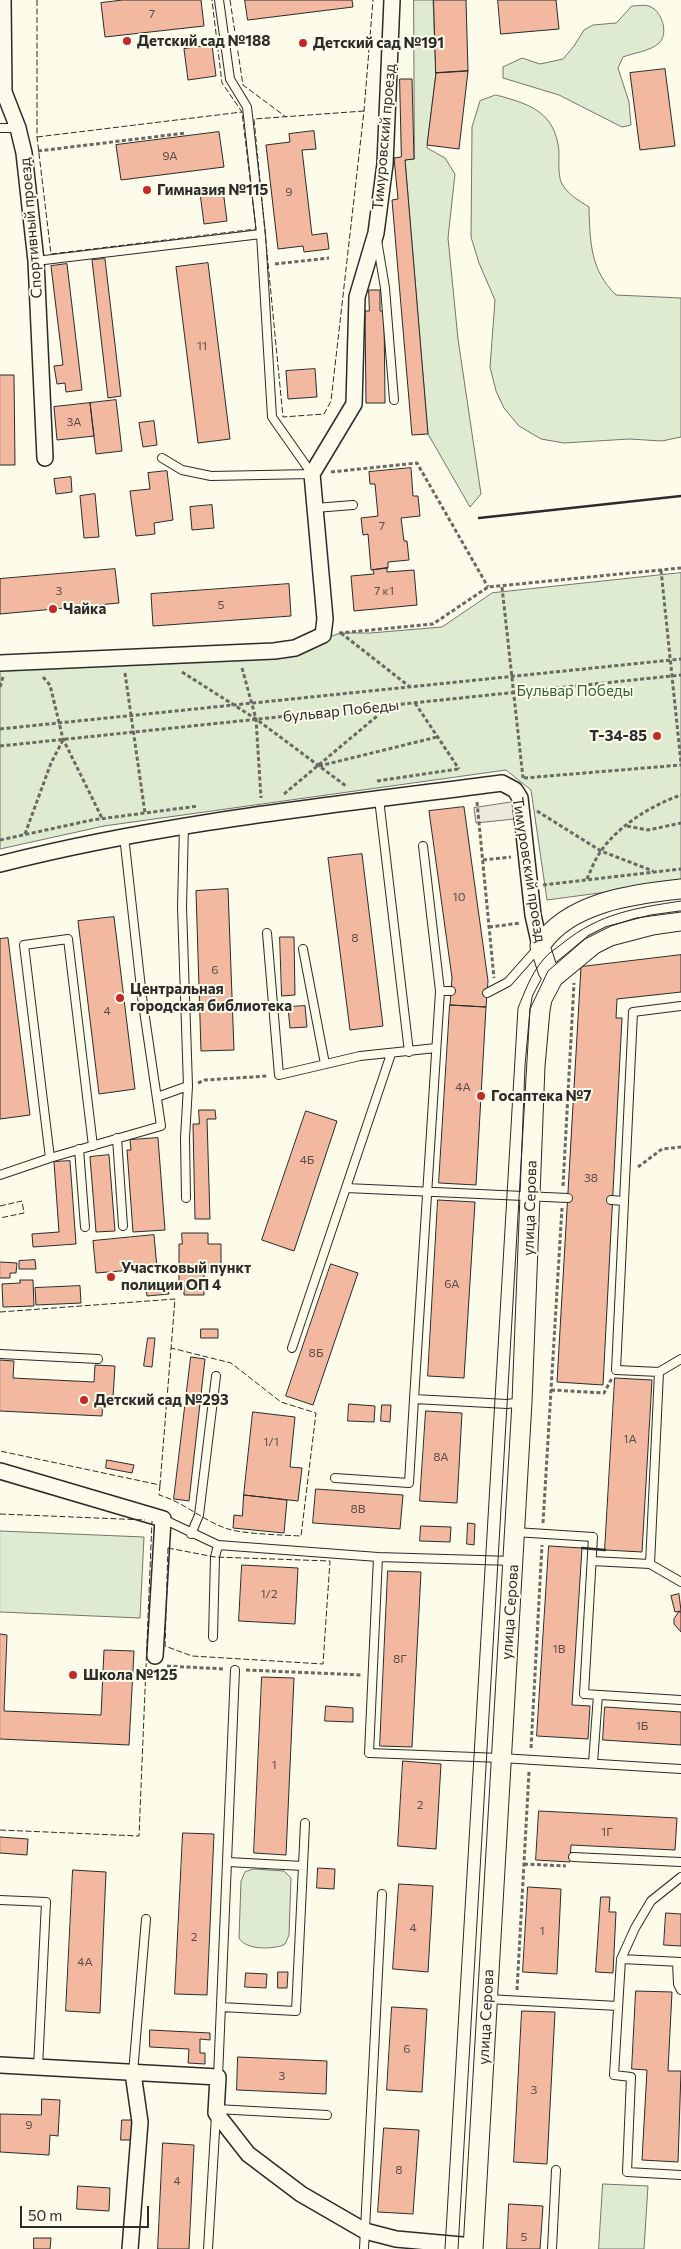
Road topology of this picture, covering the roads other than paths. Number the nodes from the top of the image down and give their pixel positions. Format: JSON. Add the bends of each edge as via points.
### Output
{"nodes":[{"id":1,"x":3,"y":0,"type":"edge"},
{"id":2,"x":219,"y":0,"type":"edge"},
{"id":3,"x":392,"y":0,"type":"edge"},
{"id":4,"x":2,"y":92,"type":"edge"},
{"id":5,"x":0,"y":128,"type":"edge"},
{"id":6,"x":18,"y":128,"type":"junction"},
{"id":7,"x":376,"y":233,"type":"junction"},
{"id":8,"x":261,"y":234,"type":"junction"},
{"id":9,"x":36,"y":261,"type":"junction"},
{"id":10,"x":394,"y":400,"type":"dead end"},
{"id":11,"x":45,"y":458,"type":"dead end"},
{"id":12,"x":162,"y":458,"type":"dead end"},
{"id":13,"x":312,"y":474,"type":"junction"},
{"id":14,"x":353,"y":505,"type":"dead end"},
{"id":15,"x":315,"y":508,"type":"junction"},
{"id":16,"x":0,"y":663,"type":"edge"},
{"id":17,"x":379,"y":799,"type":"junction"},
{"id":18,"x":184,"y":825,"type":"junction"},
{"id":19,"x":124,"y":836,"type":"junction"},
{"id":20,"x":423,"y":846,"type":"dead end"},
{"id":21,"x":0,"y":864,"type":"edge"},
{"id":22,"x":681,"y":889,"type":"edge"},
{"id":23,"x":681,"y":921,"type":"edge"},
{"id":24,"x":267,"y":934,"type":"dead end"},
{"id":25,"x":540,"y":946,"type":"junction"},
{"id":26,"x":303,"y":949,"type":"dead end"},
{"id":27,"x":553,"y":978,"type":"junction"},
{"id":28,"x":440,"y":990,"type":"junction"},
{"id":29,"x":451,"y":991,"type":"dead end"},
{"id":30,"x":487,"y":993,"type":"dead end"},
{"id":31,"x":681,"y":1006,"type":"edge"},
{"id":32,"x":436,"y":1048,"type":"junction"},
{"id":33,"x":409,"y":1052,"type":"junction"},
{"id":34,"x":391,"y":1054,"type":"junction"},
{"id":35,"x":325,"y":1064,"type":"junction"},
{"id":36,"x":188,"y":1086,"type":"junction"},
{"id":37,"x":157,"y":1097,"type":"junction"},
{"id":38,"x":117,"y":1138,"type":"junction"},
{"id":39,"x":93,"y":1146,"type":"junction"},
{"id":40,"x":79,"y":1149,"type":"junction"},
{"id":41,"x":50,"y":1158,"type":"junction"},
{"id":42,"x":0,"y":1175,"type":"edge"},
{"id":43,"x":346,"y":1188,"type":"junction"},
{"id":44,"x":427,"y":1192,"type":"junction"},
{"id":45,"x":531,"y":1197,"type":"junction"},
{"id":46,"x":186,"y":1198,"type":"dead end"},
{"id":47,"x":565,"y":1198,"type":"road end"},
{"id":48,"x":611,"y":1200,"type":"dead end"},
{"id":49,"x":624,"y":1201,"type":"junction"},
{"id":50,"x":123,"y":1226,"type":"dead end"},
{"id":51,"x":85,"y":1227,"type":"dead end"},
{"id":52,"x":292,"y":1348,"type":"dead end"},
{"id":53,"x":0,"y":1354,"type":"edge"},
{"id":54,"x":98,"y":1359,"type":"dead end"},
{"id":55,"x":681,"y":1359,"type":"edge"},
{"id":56,"x":659,"y":1372,"type":"junction"},
{"id":57,"x":216,"y":1376,"type":"dead end"},
{"id":58,"x":414,"y":1399,"type":"junction"},
{"id":59,"x":522,"y":1402,"type":"junction"},
{"id":60,"x":0,"y":1471,"type":"edge"},
{"id":61,"x":335,"y":1478,"type":"dead end"},
{"id":62,"x":163,"y":1519,"type":"junction"},
{"id":63,"x":515,"y":1532,"type":"junction"},
{"id":64,"x":191,"y":1534,"type":"junction"},
{"id":65,"x":218,"y":1545,"type":"junction"},
{"id":66,"x":378,"y":1557,"type":"junction"},
{"id":67,"x":513,"y":1561,"type":"junction"},
{"id":68,"x":592,"y":1561,"type":"junction"},
{"id":69,"x":650,"y":1564,"type":"junction"},
{"id":70,"x":681,"y":1582,"type":"edge"},
{"id":71,"x":213,"y":1637,"type":"dead end"},
{"id":72,"x":155,"y":1656,"type":"road end"},
{"id":73,"x":235,"y":1670,"type":"road end"},
{"id":74,"x":598,"y":1695,"type":"junction"},
{"id":75,"x":681,"y":1700,"type":"edge"},
{"id":76,"x":500,"y":1758,"type":"junction"},
{"id":77,"x":593,"y":1764,"type":"junction"},
{"id":78,"x":681,"y":1769,"type":"edge"},
{"id":79,"x":305,"y":1822,"type":"dead end"},
{"id":80,"x":573,"y":1856,"type":"road end"},
{"id":81,"x":228,"y":1862,"type":"junction"},
{"id":82,"x":681,"y":1862,"type":"edge"},
{"id":83,"x":303,"y":1866,"type":"junction"},
{"id":84,"x":681,"y":1876,"type":"edge"},
{"id":85,"x":382,"y":1894,"type":"dead end"},
{"id":86,"x":0,"y":1900,"type":"edge"},
{"id":87,"x":146,"y":1919,"type":"dead end"},
{"id":88,"x":621,"y":1959,"type":"junction"},
{"id":89,"x":679,"y":1962,"type":"edge"},
{"id":90,"x":681,"y":1990,"type":"edge"},
{"id":91,"x":487,"y":1999,"type":"junction"},
{"id":92,"x":618,"y":2006,"type":"junction"},
{"id":93,"x":221,"y":2007,"type":"junction"},
{"id":94,"x":0,"y":2065,"type":"edge"},
{"id":95,"x":38,"y":2068,"type":"junction"},
{"id":96,"x":132,"y":2073,"type":"junction"},
{"id":97,"x":218,"y":2077,"type":"junction"},
{"id":98,"x":216,"y":2111,"type":"junction"},
{"id":99,"x":327,"y":2114,"type":"dead end"},
{"id":100,"x":556,"y":2170,"type":"dead end"},
{"id":101,"x":681,"y":2175,"type":"edge"},
{"id":102,"x":365,"y":2231,"type":"junction"},
{"id":103,"x":473,"y":2247,"type":"edge"},
{"id":104,"x":130,"y":2249,"type":"edge"},
{"id":105,"x":208,"y":2249,"type":"edge"},
{"id":106,"x":364,"y":2249,"type":"edge"},
{"id":107,"x":552,"y":2249,"type":"edge"}],
"edges":[{"from":1,"to":4,"type":"street","name":"Спортивный проезд"},
{"from":2,"to":8,"type":"lane","via":[[230,80],[246,107]]},
{"from":3,"to":7,"type":"street","name":"Тимуровский проезд","via":[[385,164]]},
{"from":4,"to":6,"type":"street","name":"Спортивный проезд"},
{"from":5,"to":6,"type":"lane"},
{"from":6,"to":9,"type":"street","name":"Спортивный проезд","via":[[24,153]]},
{"from":7,"to":10,"type":"lane","via":[[385,288]]},
{"from":7,"to":13,"type":"street","name":"Тимуровский проезд","via":[[357,297],[354,404]]},
{"from":8,"to":9,"type":"lane"},
{"from":8,"to":13,"type":"lane","via":[[272,417]]},
{"from":9,"to":11,"type":"street","name":"Спортивный проезд"},
{"from":12,"to":13,"type":"lane","via":[[182,470],[211,476]]},
{"from":13,"to":15,"type":"street"},
{"from":14,"to":15,"type":"lane"},
{"from":15,"to":16,"type":"street","via":[[325,619],[323,636],[316,640],[274,651]]},
{"from":17,"to":18,"type":"street"},
{"from":17,"to":25,"type":"street","name":"Тимуровский проезд","via":[[502,783],[515,790],[520,798],[534,922]]},
{"from":17,"to":33,"type":"lane"},
{"from":18,"to":19,"type":"street"},
{"from":18,"to":36,"type":"lane","via":[[182,908]]},
{"from":19,"to":21,"type":"street"},
{"from":19,"to":37,"type":"lane"},
{"from":20,"to":28,"type":"lane"},
{"from":22,"to":25,"type":"street","via":[[605,902],[555,928]]},
{"from":23,"to":27,"type":"street","via":[[610,936],[582,953]]},
{"from":24,"to":35,"type":"lane","via":[[279,1075]]},
{"from":25,"to":27,"type":"street","name":"Тимуровский проезд"},
{"from":25,"to":30,"type":"lane","via":[[508,982]]},
{"from":26,"to":35,"type":"lane"},
{"from":27,"to":45,"type":"street","name":"улица Серова","via":[[540,1010]]},
{"from":28,"to":29,"type":"lane"},
{"from":28,"to":32,"type":"lane"},
{"from":31,"to":49,"type":"lane","via":[[633,1012]]},
{"from":32,"to":33,"type":"lane"},
{"from":32,"to":44,"type":"lane"},
{"from":33,"to":34,"type":"lane"},
{"from":34,"to":35,"type":"lane","via":[[360,1056]]},
{"from":34,"to":43,"type":"lane"},
{"from":36,"to":37,"type":"lane"},
{"from":36,"to":46,"type":"lane"},
{"from":37,"to":38,"type":"lane","via":[[161,1126]]},
{"from":38,"to":39,"type":"lane"},
{"from":38,"to":50,"type":"lane"},
{"from":39,"to":40,"type":"lane"},
{"from":39,"to":41,"type":"lane","via":[[68,939],[24,945]]},
{"from":40,"to":41,"type":"lane"},
{"from":40,"to":51,"type":"lane"},
{"from":41,"to":42,"type":"lane"},
{"from":43,"to":44,"type":"lane"},
{"from":43,"to":52,"type":"lane"},
{"from":44,"to":45,"type":"lane"},
{"from":44,"to":58,"type":"lane"},
{"from":45,"to":47,"type":"lane"},
{"from":45,"to":59,"type":"street","name":"улица Серова"},
{"from":48,"to":49,"type":"lane"},
{"from":49,"to":56,"type":"lane","via":[[616,1370]]},
{"from":53,"to":54,"type":"lane"},
{"from":55,"to":56,"type":"lane"},
{"from":56,"to":69,"type":"lane"},
{"from":57,"to":64,"type":"lane","via":[[199,1515]]},
{"from":58,"to":59,"type":"lane"},
{"from":58,"to":61,"type":"lane","via":[[409,1483]]},
{"from":59,"to":63,"type":"street","name":"улица Серова"},
{"from":60,"to":62,"type":"street"},
{"from":62,"to":64,"type":"lane"},
{"from":62,"to":72,"type":"street"},
{"from":63,"to":67,"type":"street","name":"улица Серова"},
{"from":63,"to":68,"type":"lane","via":[[594,1536]]},
{"from":64,"to":65,"type":"lane"},
{"from":65,"to":66,"type":"lane"},
{"from":65,"to":71,"type":"lane"},
{"from":66,"to":67,"type":"lane"},
{"from":66,"to":76,"type":"lane","via":[[369,1754]]},
{"from":67,"to":76,"type":"street","name":"улица Серова"},
{"from":68,"to":69,"type":"lane"},
{"from":68,"to":74,"type":"lane","via":[[584,1694]]},
{"from":69,"to":70,"type":"lane"},
{"from":73,"to":81,"type":"lane"},
{"from":74,"to":75,"type":"lane"},
{"from":74,"to":77,"type":"lane"},
{"from":76,"to":77,"type":"lane"},
{"from":76,"to":91,"type":"street","name":"улица Серова"},
{"from":77,"to":78,"type":"lane"},
{"from":79,"to":83,"type":"lane"},
{"from":80,"to":82,"type":"lane"},
{"from":81,"to":83,"type":"lane"},
{"from":81,"to":93,"type":"lane"},
{"from":83,"to":93,"type":"lane","via":[[296,2011]]},
{"from":84,"to":88,"type":"lane","via":[[651,1901],[634,1928]]},
{"from":85,"to":102,"type":"lane"},
{"from":86,"to":95,"type":"lane","via":[[46,1902]]},
{"from":87,"to":96,"type":"lane"},
{"from":88,"to":89,"type":"lane"},
{"from":88,"to":92,"type":"lane"},
{"from":89,"to":90,"type":"lane","via":[[678,1984]]},
{"from":91,"to":92,"type":"lane"},
{"from":91,"to":103,"type":"street","name":"улица Серова"},
{"from":92,"to":101,"type":"lane","via":[[614,2075],[631,2077],[626,2172]]},
{"from":93,"to":97,"type":"lane"},
{"from":94,"to":95,"type":"street"},
{"from":95,"to":96,"type":"street"},
{"from":96,"to":97,"type":"street"},
{"from":96,"to":104,"type":"street","via":[[140,2122]]},
{"from":97,"to":98,"type":"street"},
{"from":98,"to":99,"type":"lane"},
{"from":98,"to":102,"type":"street","via":[[248,2154],[301,2194]]},
{"from":98,"to":105,"type":"lane"},
{"from":100,"to":107,"type":"lane"},
{"from":102,"to":103,"type":"street","via":[[396,2239]]},
{"from":102,"to":106,"type":"lane"}]}
